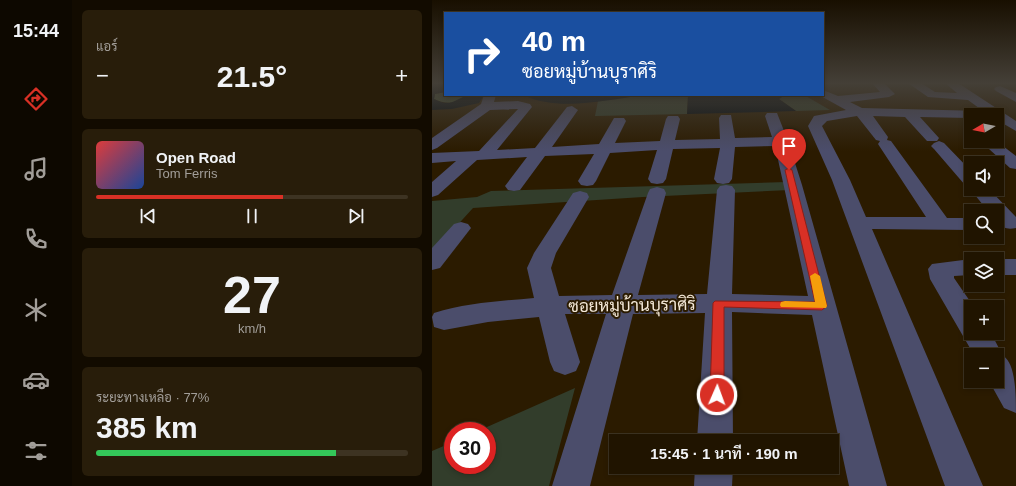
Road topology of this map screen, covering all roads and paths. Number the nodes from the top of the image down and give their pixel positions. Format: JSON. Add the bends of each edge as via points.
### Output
{"nodes":[{"id":1,"x":482,"y":106,"type":"edge"},
{"id":2,"x":521,"y":106,"type":"edge"},
{"id":3,"x":854,"y":106,"type":"edge"},
{"id":4,"x":861,"y":106,"type":"edge"},
{"id":5,"x":870,"y":106,"type":"edge"},
{"id":6,"x":864,"y":109,"type":"junction"},
{"id":7,"x":572,"y":110,"type":"dead end"},
{"id":8,"x":909,"y":113,"type":"junction"},
{"id":9,"x":954,"y":114,"type":"junction"},
{"id":10,"x":964,"y":114,"type":"edge"},
{"id":11,"x":1004,"y":115,"type":"edge"},
{"id":12,"x":1016,"y":115,"type":"edge"},
{"id":13,"x":772,"y":116,"type":"dead end"},
{"id":14,"x":726,"y":118,"type":"dead end"},
{"id":15,"x":1004,"y":119,"type":"edge"},
{"id":16,"x":672,"y":120,"type":"dead end"},
{"id":17,"x":619,"y":121,"type":"dead end"},
{"id":18,"x":964,"y":123,"type":"edge"},
{"id":19,"x":1016,"y":127,"type":"edge"},
{"id":20,"x":781,"y":141,"type":"junction"},
{"id":21,"x":728,"y":142,"type":"junction"},
{"id":22,"x":432,"y":144,"type":"edge"},
{"id":23,"x":666,"y":145,"type":"junction"},
{"id":24,"x":604,"y":148,"type":"junction"},
{"id":25,"x":996,"y":148,"type":"edge"},
{"id":26,"x":540,"y":152,"type":"junction"},
{"id":27,"x":477,"y":156,"type":"junction"},
{"id":28,"x":432,"y":158,"type":"edge"},
{"id":29,"x":1016,"y":164,"type":"edge"},
{"id":30,"x":964,"y":173,"type":"edge"},
{"id":31,"x":514,"y":186,"type":"dead end"},
{"id":32,"x":432,"y":191,"type":"edge"},
{"id":33,"x":985,"y":196,"type":"edge"},
{"id":34,"x":864,"y":223,"type":"junction"},
{"id":35,"x":1008,"y":223,"type":"edge"},
{"id":36,"x":941,"y":224,"type":"junction"},
{"id":37,"x":964,"y":224,"type":"edge"},
{"id":38,"x":461,"y":228,"type":"dead end"},
{"id":39,"x":432,"y":263,"type":"edge"},
{"id":40,"x":964,"y":267,"type":"edge"},
{"id":41,"x":1004,"y":267,"type":"edge"},
{"id":42,"x":1016,"y":267,"type":"edge"},
{"id":43,"x":718,"y":303,"type":"junction"},
{"id":44,"x":622,"y":305,"type":"junction"},
{"id":45,"x":549,"y":306,"type":"junction"},
{"id":46,"x":822,"y":306,"type":"junction"},
{"id":47,"x":964,"y":314,"type":"edge"},
{"id":48,"x":436,"y":320,"type":"edge"},
{"id":49,"x":565,"y":362,"type":"dead end"},
{"id":50,"x":1004,"y":378,"type":"edge"},
{"id":51,"x":1016,"y":398,"type":"edge"},
{"id":52,"x":715,"y":434,"type":"edge"},
{"id":53,"x":714,"y":474,"type":"edge"},
{"id":54,"x":571,"y":486,"type":"edge"},
{"id":55,"x":713,"y":486,"type":"edge"},
{"id":56,"x":868,"y":486,"type":"edge"},
{"id":57,"x":964,"y":486,"type":"edge"},
{"id":58,"x":979,"y":486,"type":"edge"}],
"edges":[{"from":1,"to":22,"type":"street"},
{"from":2,"to":27,"type":"street","via":[[526,107]]},
{"from":3,"to":6,"type":"street"},
{"from":4,"to":6,"type":"street"},
{"from":5,"to":6,"type":"street"},
{"from":6,"to":8,"type":"street"},
{"from":6,"to":34,"type":"street","via":[[832,118],[820,127],[834,155],[851,178]]},
{"from":6,"to":36,"type":"street","via":[[883,141]]},
{"from":7,"to":26,"type":"street"},
{"from":8,"to":9,"type":"street"},
{"from":8,"to":30,"type":"street"},
{"from":9,"to":10,"type":"street"},
{"from":9,"to":18,"type":"street"},
{"from":11,"to":12,"type":"street"},
{"from":13,"to":20,"type":"street"},
{"from":14,"to":21,"type":"street"},
{"from":15,"to":19,"type":"street"},
{"from":16,"to":23,"type":"street"},
{"from":17,"to":24,"type":"street"},
{"from":20,"to":21,"type":"street"},
{"from":20,"to":46,"type":"street"},
{"from":21,"to":23,"type":"street"},
{"from":21,"to":43,"type":"street"},
{"from":23,"to":24,"type":"street"},
{"from":23,"to":44,"type":"street","via":[[657,186]]},
{"from":24,"to":26,"type":"street"},
{"from":24,"to":45,"type":"street","via":[[539,268]]},
{"from":25,"to":29,"type":"street"},
{"from":26,"to":27,"type":"street"},
{"from":26,"to":31,"type":"street"},
{"from":27,"to":28,"type":"street"},
{"from":27,"to":32,"type":"street"},
{"from":33,"to":35,"type":"street"},
{"from":34,"to":36,"type":"street"},
{"from":34,"to":57,"type":"street"},
{"from":34,"to":58,"type":"street"},
{"from":36,"to":37,"type":"street"},
{"from":38,"to":39,"type":"street"},
{"from":40,"to":47,"type":"street","via":[[945,268],[940,271],[942,279]]},
{"from":41,"to":42,"type":"street"},
{"from":43,"to":44,"type":"street","name":"ซอยหมู่บ้านบุราศิริ"},
{"from":43,"to":46,"type":"street","name":"ซอยหมู่บ้านบุราศิริ"},
{"from":43,"to":52,"type":"street"},
{"from":44,"to":45,"type":"street","name":"ซอยหมู่บ้านบุราศิริ"},
{"from":44,"to":54,"type":"street"},
{"from":45,"to":48,"type":"street","name":"ซอยหมู่บ้านบุราศิริ"},
{"from":45,"to":49,"type":"street"},
{"from":46,"to":56,"type":"street"},
{"from":50,"to":51,"type":"street"},
{"from":53,"to":55,"type":"street"}]}
